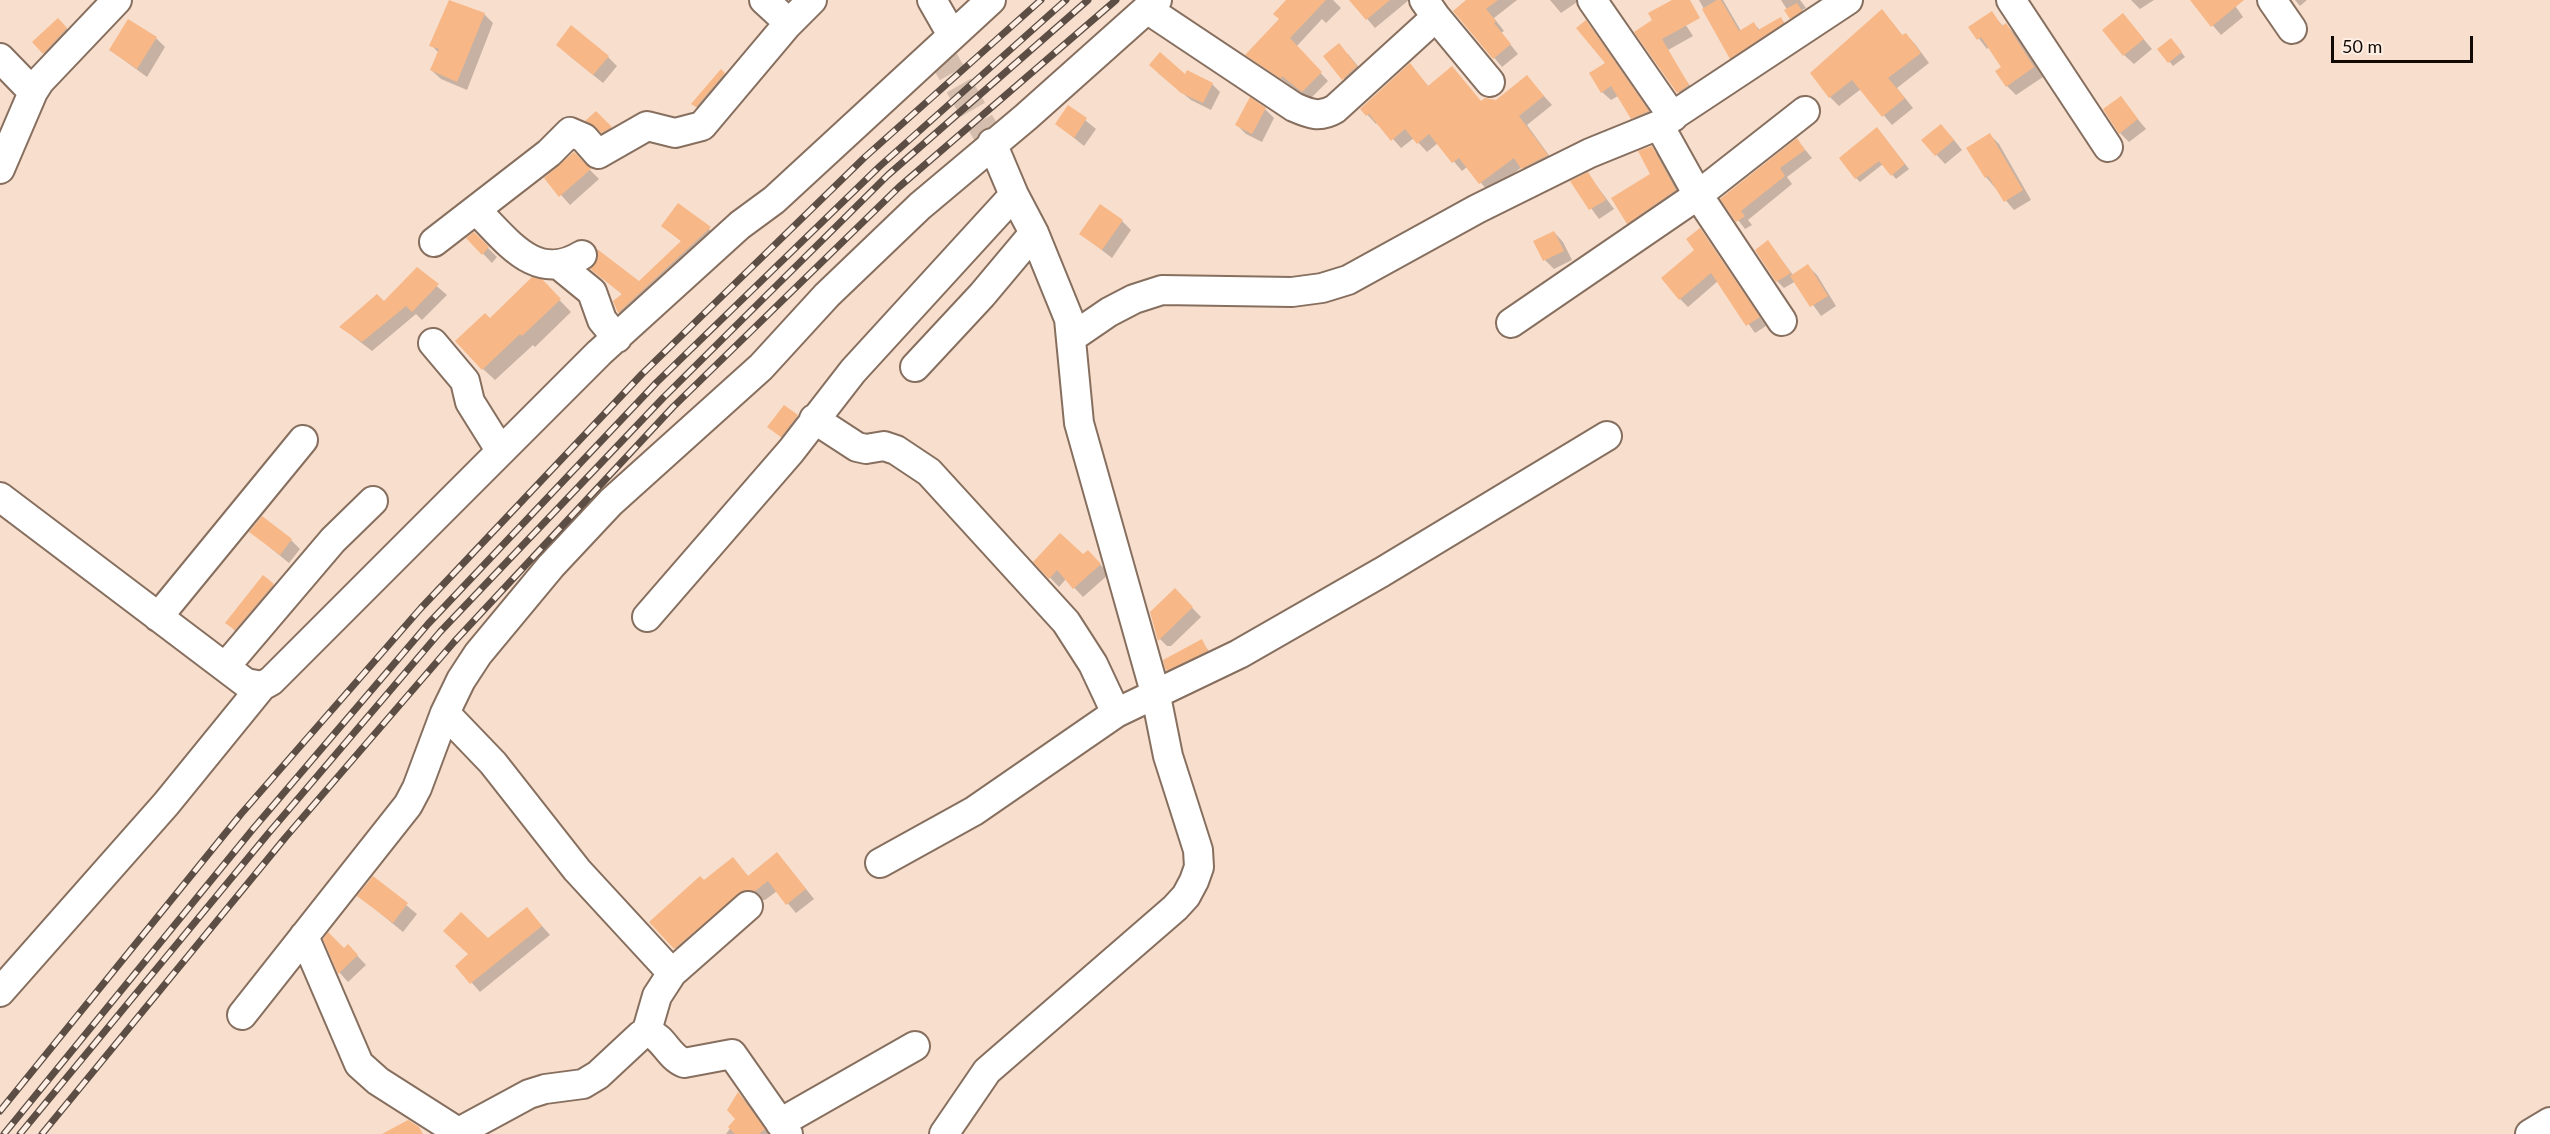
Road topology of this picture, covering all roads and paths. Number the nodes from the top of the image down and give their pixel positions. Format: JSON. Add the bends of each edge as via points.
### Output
{"nodes":[{"id":1,"x":117,"y":0,"type":"edge"},
{"id":2,"x":764,"y":0,"type":"edge"},
{"id":3,"x":812,"y":0,"type":"edge"},
{"id":4,"x":932,"y":0,"type":"edge"},
{"id":5,"x":991,"y":0,"type":"edge"},
{"id":6,"x":1848,"y":0,"type":"edge"},
{"id":7,"x":2011,"y":0,"type":"edge"},
{"id":8,"x":2272,"y":0,"type":"edge"},
{"id":9,"x":1597,"y":2,"type":"edge"},
{"id":10,"x":1152,"y":4,"type":"edge"},
{"id":11,"x":1430,"y":9,"type":"edge"},
{"id":12,"x":789,"y":23,"type":"junction"},
{"id":13,"x":2292,"y":29,"type":"dead end"},
{"id":14,"x":952,"y":35,"type":"junction"},
{"id":15,"x":0,"y":58,"type":"edge"},
{"id":16,"x":1490,"y":82,"type":"dead end"},
{"id":17,"x":33,"y":92,"type":"junction"},
{"id":18,"x":1805,"y":111,"type":"dead end"},
{"id":19,"x":1666,"y":121,"type":"junction"},
{"id":20,"x":992,"y":143,"type":"junction"},
{"id":21,"x":2108,"y":147,"type":"dead end"},
{"id":22,"x":0,"y":169,"type":"edge"},
{"id":23,"x":1014,"y":195,"type":"junction"},
{"id":24,"x":1698,"y":195,"type":"junction"},
{"id":25,"x":476,"y":210,"type":"junction"},
{"id":26,"x":1034,"y":233,"type":"junction"},
{"id":27,"x":434,"y":242,"type":"dead end"},
{"id":28,"x":1782,"y":321,"type":"dead end"},
{"id":29,"x":1511,"y":323,"type":"dead end"},
{"id":30,"x":617,"y":338,"type":"junction"},
{"id":31,"x":1071,"y":338,"type":"junction"},
{"id":32,"x":433,"y":343,"type":"dead end"},
{"id":33,"x":915,"y":367,"type":"dead end"},
{"id":34,"x":814,"y":419,"type":"junction"},
{"id":35,"x":1607,"y":436,"type":"dead end"},
{"id":36,"x":303,"y":440,"type":"dead end"},
{"id":37,"x":500,"y":450,"type":"junction"},
{"id":38,"x":0,"y":497,"type":"edge"},
{"id":39,"x":373,"y":501,"type":"dead end"},
{"id":40,"x":158,"y":617,"type":"junction"},
{"id":41,"x":647,"y":617,"type":"dead end"},
{"id":42,"x":225,"y":667,"type":"junction"},
{"id":43,"x":262,"y":686,"type":"junction"},
{"id":44,"x":1156,"y":696,"type":"junction"},
{"id":45,"x":445,"y":712,"type":"junction"},
{"id":46,"x":1116,"y":713,"type":"junction"},
{"id":47,"x":880,"y":862,"type":"dead end"},
{"id":48,"x":748,"y":906,"type":"dead end"},
{"id":49,"x":304,"y":936,"type":"junction"},
{"id":50,"x":672,"y":973,"type":"junction"},
{"id":51,"x":0,"y":992,"type":"edge"},
{"id":52,"x":242,"y":1015,"type":"dead end"},
{"id":53,"x":646,"y":1034,"type":"junction"},
{"id":54,"x":915,"y":1046,"type":"dead end"},
{"id":55,"x":784,"y":1128,"type":"edge"},
{"id":56,"x":457,"y":1133,"type":"edge"},
{"id":57,"x":944,"y":1134,"type":"edge"}],
"edges":[{"from":1,"to":17,"type":"street"},
{"from":2,"to":12,"type":"street"},
{"from":3,"to":12,"type":"street"},
{"from":4,"to":14,"type":"street"},
{"from":5,"to":14,"type":"street"},
{"from":6,"to":19,"type":"street"},
{"from":7,"to":21,"type":"street"},
{"from":8,"to":13,"type":"street"},
{"from":9,"to":19,"type":"street"},
{"from":10,"to":11,"type":"street","via":[[1294,107],[1315,115],[1326,115],[1335,109]]},
{"from":10,"to":20,"type":"street"},
{"from":11,"to":16,"type":"street"},
{"from":12,"to":25,"type":"street","via":[[702,126],[675,133],[647,126],[598,154],[584,138],[570,132]]},
{"from":14,"to":30,"type":"street","via":[[782,193],[740,225]]},
{"from":15,"to":17,"type":"street"},
{"from":17,"to":22,"type":"street"},
{"from":18,"to":24,"type":"street"},
{"from":19,"to":24,"type":"street"},
{"from":19,"to":31,"type":"street","via":[[1487,204],[1348,280],[1292,292],[1162,290],[1109,312]]},
{"from":20,"to":23,"type":"street"},
{"from":20,"to":45,"type":"street","via":[[835,288],[743,384],[611,502],[485,645]]},
{"from":23,"to":26,"type":"street"},
{"from":23,"to":34,"type":"street"},
{"from":24,"to":28,"type":"street"},
{"from":24,"to":29,"type":"street"},
{"from":25,"to":27,"type":"street"},
{"from":25,"to":30,"type":"street","via":[[529,260],[570,260],[592,292],[602,320]]},
{"from":26,"to":31,"type":"street","via":[[1069,319]]},
{"from":26,"to":33,"type":"street"},
{"from":30,"to":37,"type":"street"},
{"from":31,"to":44,"type":"street","via":[[1079,423]]},
{"from":32,"to":37,"type":"street","via":[[465,381],[470,402]]},
{"from":34,"to":41,"type":"street","via":[[791,451]]},
{"from":34,"to":46,"type":"street","via":[[857,447],[884,446],[896,450],[929,472],[1066,622],[1093,664]]},
{"from":35,"to":44,"type":"street","via":[[1382,572],[1239,654]]},
{"from":36,"to":40,"type":"street"},
{"from":37,"to":43,"type":"street"},
{"from":38,"to":40,"type":"street"},
{"from":39,"to":42,"type":"street","via":[[333,540]]},
{"from":40,"to":42,"type":"street"},
{"from":42,"to":43,"type":"street","via":[[246,683]]},
{"from":43,"to":51,"type":"street","via":[[166,804]]},
{"from":44,"to":46,"type":"street"},
{"from":44,"to":57,"type":"street","via":[[1168,756],[1198,850],[1199,867],[1194,881],[1175,908],[987,1071]]},
{"from":45,"to":49,"type":"street","via":[[408,805]]},
{"from":45,"to":50,"type":"street","via":[[493,763],[577,870]]},
{"from":46,"to":47,"type":"street","via":[[982,807]]},
{"from":48,"to":50,"type":"street"},
{"from":49,"to":52,"type":"street"},
{"from":49,"to":56,"type":"street","via":[[359,1064]]},
{"from":50,"to":53,"type":"street","via":[[657,996]]},
{"from":53,"to":55,"type":"street","via":[[653,1034],[672,1056],[684,1063],[732,1054]]},
{"from":53,"to":56,"type":"street","via":[[582,1084],[529,1094]]},
{"from":54,"to":55,"type":"street"}]}
